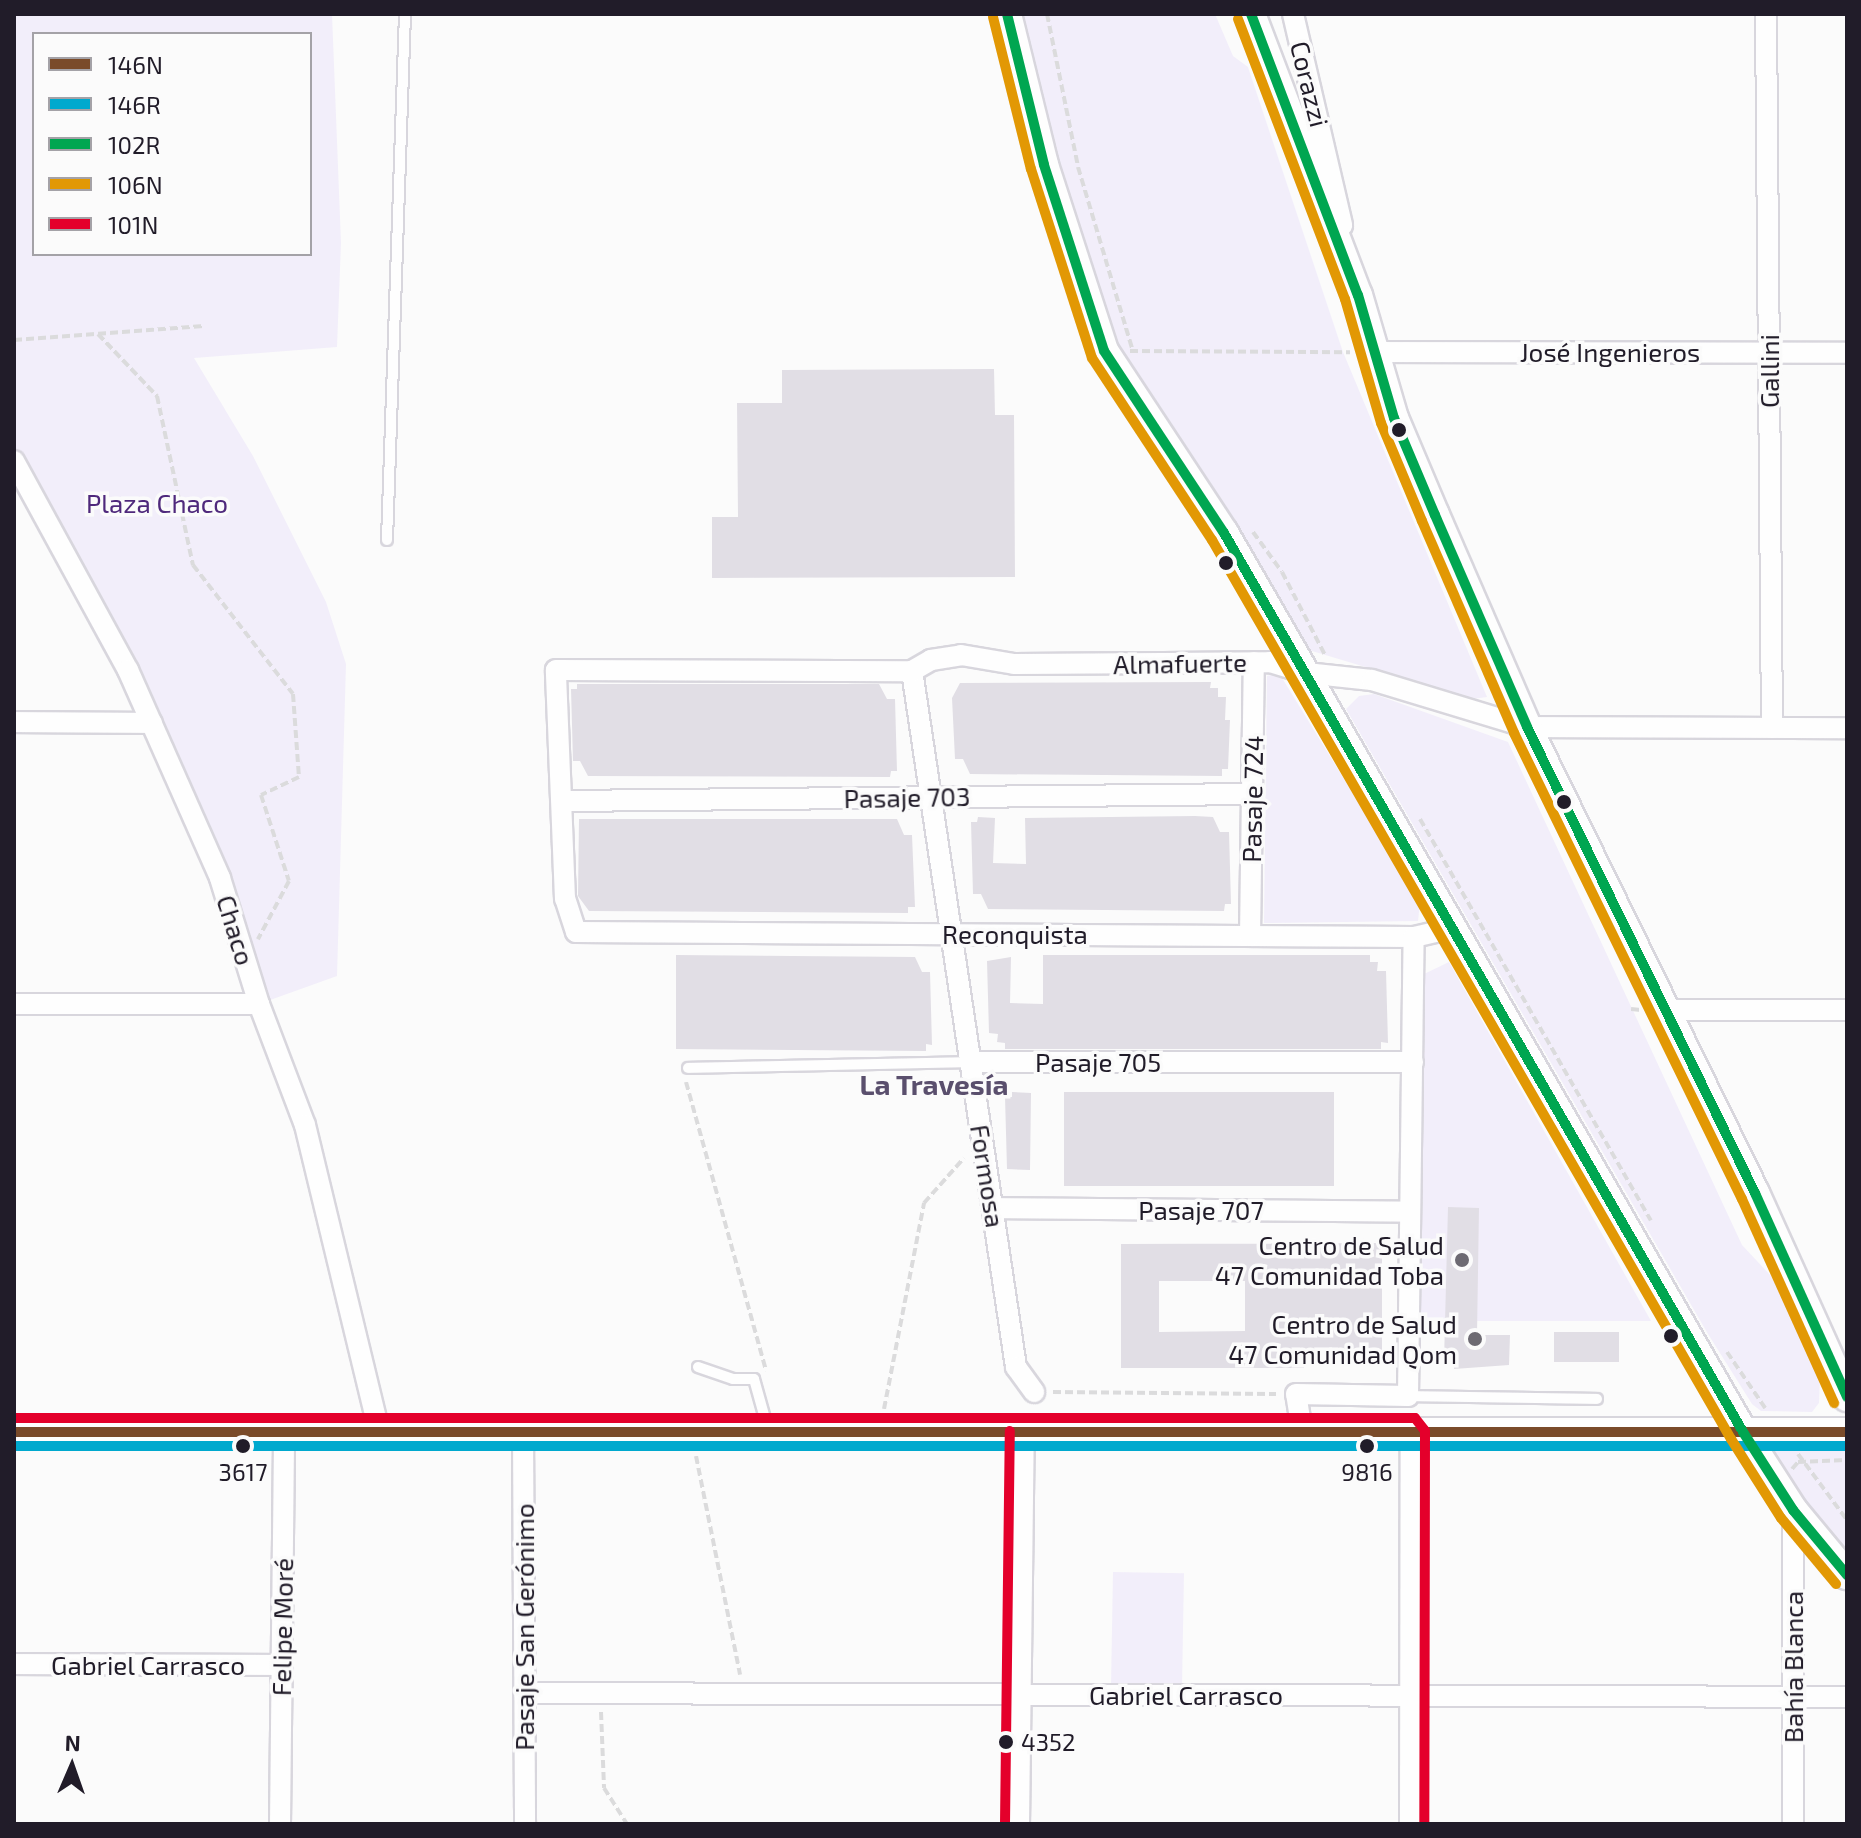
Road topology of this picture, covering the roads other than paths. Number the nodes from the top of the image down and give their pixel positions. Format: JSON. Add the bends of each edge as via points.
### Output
{"nodes":[{"id":1,"x":405,"y":14,"type":"edge"},
{"id":2,"x":1007,"y":14,"type":"edge"},
{"id":3,"x":1251,"y":14,"type":"edge"},
{"id":4,"x":1293,"y":14,"type":"edge"},
{"id":5,"x":1766,"y":14,"type":"edge"},
{"id":6,"x":1358,"y":295,"type":"junction"},
{"id":7,"x":1372,"y":352,"type":"junction"},
{"id":8,"x":1768,"y":352,"type":"junction"},
{"id":9,"x":1847,"y":353,"type":"edge"},
{"id":10,"x":14,"y":461,"type":"edge"},
{"id":11,"x":387,"y":540,"type":"dead end"},
{"id":12,"x":1254,"y":662,"type":"junction"},
{"id":13,"x":1316,"y":664,"type":"junction"},
{"id":14,"x":912,"y":671,"type":"junction"},
{"id":15,"x":14,"y":722,"type":"edge"},
{"id":16,"x":152,"y":723,"type":"junction"},
{"id":17,"x":1527,"y":727,"type":"junction"},
{"id":18,"x":1772,"y":728,"type":"junction"},
{"id":19,"x":1847,"y":728,"type":"edge"},
{"id":20,"x":1252,"y":794,"type":"junction"},
{"id":21,"x":930,"y":797,"type":"junction"},
{"id":22,"x":563,"y":801,"type":"junction"},
{"id":23,"x":1453,"y":928,"type":"junction"},
{"id":24,"x":951,"y":934,"type":"junction"},
{"id":25,"x":1250,"y":936,"type":"junction"},
{"id":26,"x":1414,"y":937,"type":"junction"},
{"id":27,"x":14,"y":1004,"type":"edge"},
{"id":28,"x":259,"y":1004,"type":"junction"},
{"id":29,"x":1668,"y":1010,"type":"junction"},
{"id":30,"x":1847,"y":1010,"type":"edge"},
{"id":31,"x":970,"y":1062,"type":"junction"},
{"id":32,"x":1413,"y":1062,"type":"junction"},
{"id":33,"x":688,"y":1068,"type":"road end"},
{"id":34,"x":993,"y":1208,"type":"junction"},
{"id":35,"x":1410,"y":1212,"type":"junction"},
{"id":36,"x":698,"y":1367,"type":"dead end"},
{"id":37,"x":1034,"y":1392,"type":"road end"},
{"id":38,"x":1408,"y":1396,"type":"junction"},
{"id":39,"x":1847,"y":1397,"type":"edge"},
{"id":40,"x":1597,"y":1399,"type":"dead end"},
{"id":41,"x":379,"y":1430,"type":"junction"},
{"id":42,"x":523,"y":1430,"type":"junction"},
{"id":43,"x":769,"y":1430,"type":"junction"},
{"id":44,"x":284,"y":1431,"type":"junction"},
{"id":45,"x":1024,"y":1431,"type":"junction"},
{"id":46,"x":1302,"y":1431,"type":"junction"},
{"id":47,"x":1411,"y":1431,"type":"junction"},
{"id":48,"x":14,"y":1432,"type":"edge"},
{"id":49,"x":1743,"y":1432,"type":"junction"},
{"id":50,"x":1847,"y":1432,"type":"edge"},
{"id":51,"x":1793,"y":1510,"type":"junction"},
{"id":52,"x":1847,"y":1575,"type":"edge"},
{"id":53,"x":14,"y":1664,"type":"edge"},
{"id":54,"x":281,"y":1665,"type":"junction"},
{"id":55,"x":524,"y":1693,"type":"junction"},
{"id":56,"x":1021,"y":1695,"type":"junction"},
{"id":57,"x":1409,"y":1695,"type":"junction"},
{"id":58,"x":1847,"y":1697,"type":"edge"},
{"id":59,"x":1793,"y":1698,"type":"junction"},
{"id":60,"x":280,"y":1824,"type":"edge"},
{"id":61,"x":525,"y":1824,"type":"edge"},
{"id":62,"x":1019,"y":1824,"type":"edge"},
{"id":63,"x":1410,"y":1824,"type":"edge"},
{"id":64,"x":1793,"y":1824,"type":"edge"}],
"edges":[{"from":1,"to":11,"type":"lane"},
{"from":2,"to":13,"type":"main road","via":[[1044,165],[1104,351]]},
{"from":3,"to":6,"type":"main road"},
{"from":4,"to":6,"type":"street","name":"Corazzi"},
{"from":5,"to":8,"type":"street","name":"Gallini"},
{"from":6,"to":7,"type":"main road"},
{"from":7,"to":8,"type":"street","name":"José Ingenieros"},
{"from":7,"to":17,"type":"main road","via":[[1394,418]]},
{"from":8,"to":9,"type":"street","name":"José Ingenieros"},
{"from":8,"to":18,"type":"street","name":"Gallini"},
{"from":10,"to":16,"type":"street","name":"Chaco"},
{"from":12,"to":13,"type":"street","name":"Almafuerte"},
{"from":12,"to":14,"type":"street","name":"Almafuerte","via":[[1014,664],[961,655],[931,660]]},
{"from":12,"to":20,"type":"street","name":"Pasaje 724"},
{"from":13,"to":17,"type":"street","name":"Almafuerte"},
{"from":13,"to":23,"type":"main road"},
{"from":14,"to":21,"type":"street","name":"Formosa"},
{"from":14,"to":22,"type":"street","name":"Almafuerte","via":[[556,670]]},
{"from":15,"to":16,"type":"street"},
{"from":16,"to":28,"type":"street","name":"Chaco","via":[[220,878]]},
{"from":17,"to":18,"type":"street","name":"Almafuerte"},
{"from":17,"to":29,"type":"main road"},
{"from":18,"to":19,"type":"street","name":"Almafuerte"},
{"from":20,"to":21,"type":"street","name":"Pasaje 703"},
{"from":20,"to":25,"type":"street","name":"Pasaje 724"},
{"from":21,"to":22,"type":"street","name":"Pasaje 703"},
{"from":21,"to":24,"type":"street","name":"Formosa"},
{"from":22,"to":24,"type":"street","name":"Reconquista","via":[[565,899],[576,932]]},
{"from":23,"to":26,"type":"street","name":"Reconquista"},
{"from":23,"to":49,"type":"main road"},
{"from":24,"to":25,"type":"street","name":"Reconquista"},
{"from":24,"to":31,"type":"street","name":"Formosa"},
{"from":25,"to":26,"type":"street","name":"Reconquista"},
{"from":26,"to":32,"type":"street"},
{"from":27,"to":28,"type":"street"},
{"from":28,"to":41,"type":"street","name":"Chaco","via":[[305,1125]]},
{"from":29,"to":30,"type":"street"},
{"from":29,"to":39,"type":"main road"},
{"from":31,"to":32,"type":"street","name":"Pasaje 705"},
{"from":31,"to":33,"type":"lane","name":"Pasaje 705"},
{"from":31,"to":34,"type":"street","name":"Formosa"},
{"from":32,"to":35,"type":"street"},
{"from":34,"to":35,"type":"street","name":"Pasaje 707"},
{"from":34,"to":37,"type":"street","name":"Formosa","via":[[1016,1367]]},
{"from":35,"to":38,"type":"street"},
{"from":36,"to":43,"type":"lane","via":[[733,1379],[754,1379]]},
{"from":38,"to":40,"type":"lane"},
{"from":38,"to":46,"type":"street","via":[[1296,1394]]},
{"from":41,"to":42,"type":"main road"},
{"from":41,"to":44,"type":"main road"},
{"from":42,"to":43,"type":"main road"},
{"from":42,"to":55,"type":"street","name":"Pasaje San Gerónimo"},
{"from":43,"to":45,"type":"main road"},
{"from":44,"to":48,"type":"main road"},
{"from":44,"to":54,"type":"street","name":"Felipe Moré"},
{"from":45,"to":46,"type":"main road"},
{"from":45,"to":56,"type":"street"},
{"from":46,"to":47,"type":"main road"},
{"from":47,"to":49,"type":"main road"},
{"from":47,"to":57,"type":"street"},
{"from":49,"to":50,"type":"main road"},
{"from":49,"to":51,"type":"main road"},
{"from":51,"to":52,"type":"main road"},
{"from":51,"to":59,"type":"street","name":"Bahía Blanca"},
{"from":53,"to":54,"type":"street","name":"Gabriel Carrasco"},
{"from":54,"to":60,"type":"street","name":"Felipe Moré"},
{"from":55,"to":56,"type":"street","name":"Gabriel Carrasco"},
{"from":55,"to":61,"type":"street","name":"Pasaje San Gerónimo"},
{"from":56,"to":57,"type":"street","name":"Gabriel Carrasco"},
{"from":56,"to":62,"type":"street"},
{"from":57,"to":59,"type":"street","name":"Gabriel Carrasco"},
{"from":57,"to":63,"type":"street"},
{"from":58,"to":59,"type":"street","name":"Gabriel Carrasco"},
{"from":59,"to":64,"type":"street","name":"Bahía Blanca"}]}
